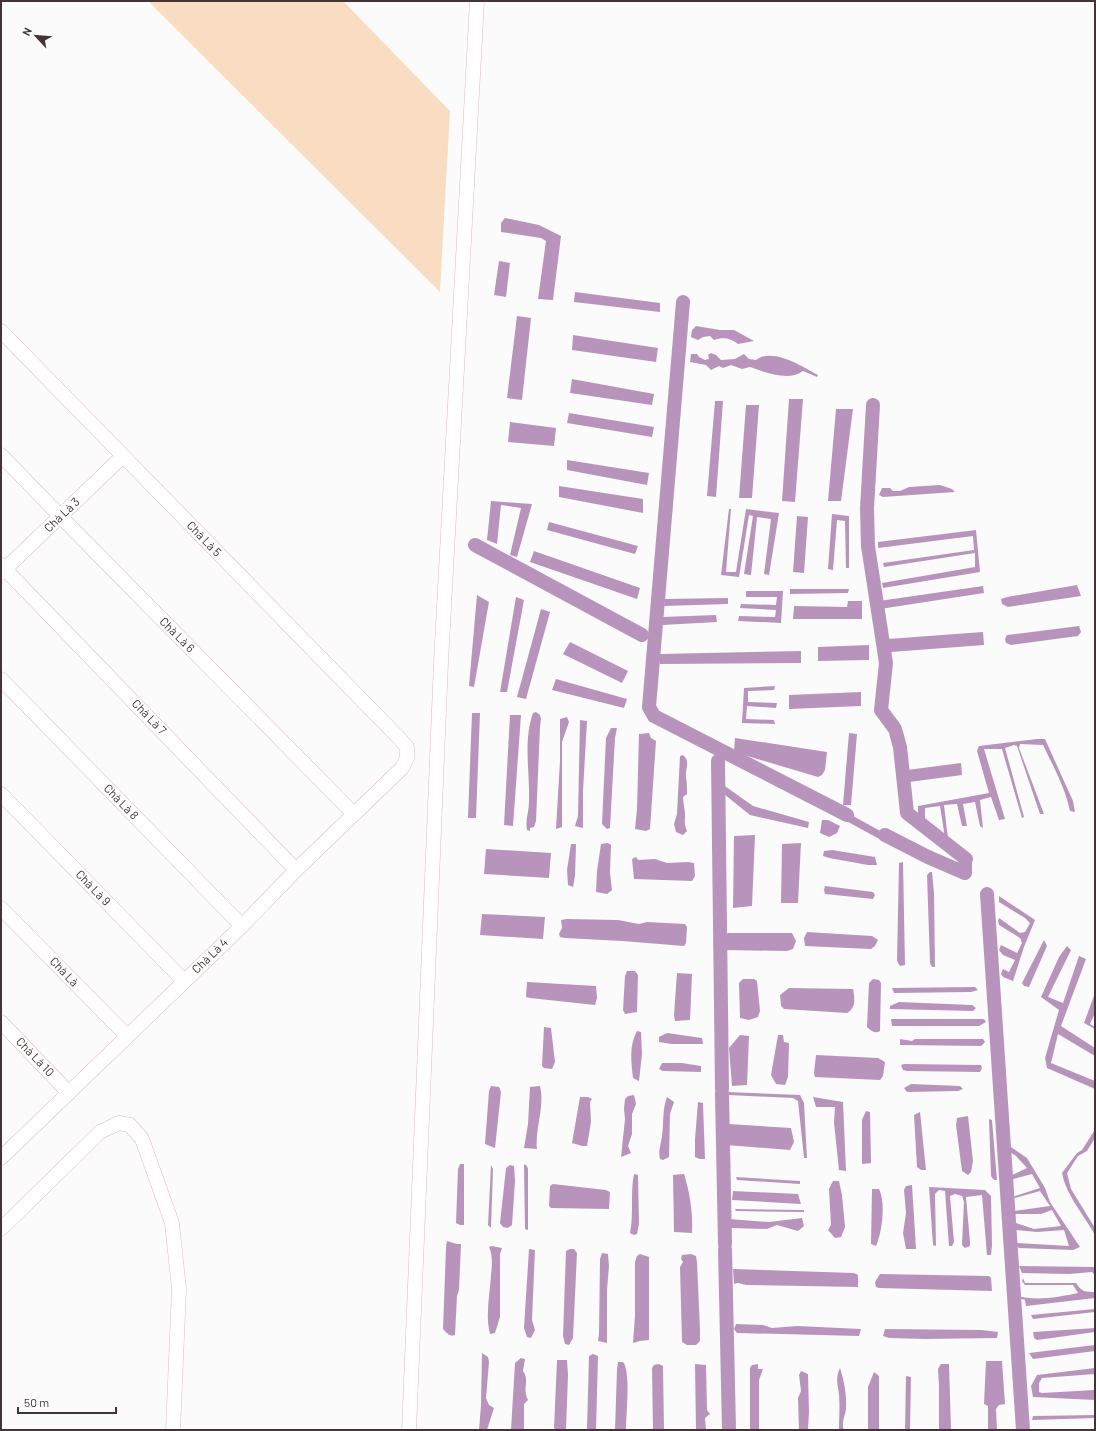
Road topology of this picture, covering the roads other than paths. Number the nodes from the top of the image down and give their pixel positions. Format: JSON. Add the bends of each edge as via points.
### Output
{"nodes":[{"id":1,"x":477,"y":1,"type":"edge"},
{"id":2,"x":1,"y":331,"type":"edge"},
{"id":3,"x":1,"y":454,"type":"edge"},
{"id":4,"x":122,"y":457,"type":"junction"},
{"id":5,"x":60,"y":516,"type":"junction"},
{"id":6,"x":2,"y":569,"type":"edge"},
{"id":7,"x":1,"y":679,"type":"edge"},
{"id":8,"x":407,"y":747,"type":"joint"},
{"id":9,"x":1,"y":794,"type":"edge"},
{"id":10,"x":354,"y":814,"type":"junction"},
{"id":11,"x":296,"y":870,"type":"junction"},
{"id":12,"x":1,"y":908,"type":"edge"},
{"id":13,"x":242,"y":926,"type":"junction"},
{"id":14,"x":184,"y":981,"type":"junction"},
{"id":15,"x":1,"y":1022,"type":"edge"},
{"id":16,"x":127,"y":1036,"type":"junction"},
{"id":17,"x":69,"y":1092,"type":"junction"},
{"id":18,"x":3,"y":1150,"type":"edge"},
{"id":19,"x":1,"y":1229,"type":"edge"},
{"id":20,"x":173,"y":1430,"type":"edge"},
{"id":21,"x":409,"y":1430,"type":"edge"}],
"edges":[{"from":1,"to":21,"type":"street","via":[[441,662]]},
{"from":2,"to":4,"type":"street","name":"Chà Là 5"},
{"from":3,"to":5,"type":"street","name":"Chà Là 6"},
{"from":4,"to":5,"type":"street","name":"Chà Là 3"},
{"from":4,"to":8,"type":"street","name":"Chà Là 5"},
{"from":5,"to":6,"type":"street","name":"Chà Là 3"},
{"from":5,"to":10,"type":"street","name":"Chà Là 6"},
{"from":6,"to":11,"type":"street","name":"Chà Là 7"},
{"from":7,"to":13,"type":"street","name":"Chà Là 8"},
{"from":8,"to":10,"type":"street","name":"Chà Là 4","via":[[407,758],[402,768]]},
{"from":9,"to":14,"type":"street","name":"Chà Là 9"},
{"from":10,"to":11,"type":"street","name":"Chà Là 4"},
{"from":11,"to":13,"type":"street","name":"Chà Là 4"},
{"from":12,"to":16,"type":"street","name":"Chà Là"},
{"from":13,"to":14,"type":"street","name":"Chà Là 4"},
{"from":14,"to":16,"type":"street","name":"Chà Là 4"},
{"from":15,"to":17,"type":"street","name":"Chà Là 10"},
{"from":16,"to":17,"type":"street","name":"Chà Là 4"},
{"from":17,"to":18,"type":"street","name":"Chà Là 4"},
{"from":19,"to":20,"type":"street","via":[[100,1132],[119,1123],[130,1125],[142,1139],[172,1223],[179,1288]]}]}
